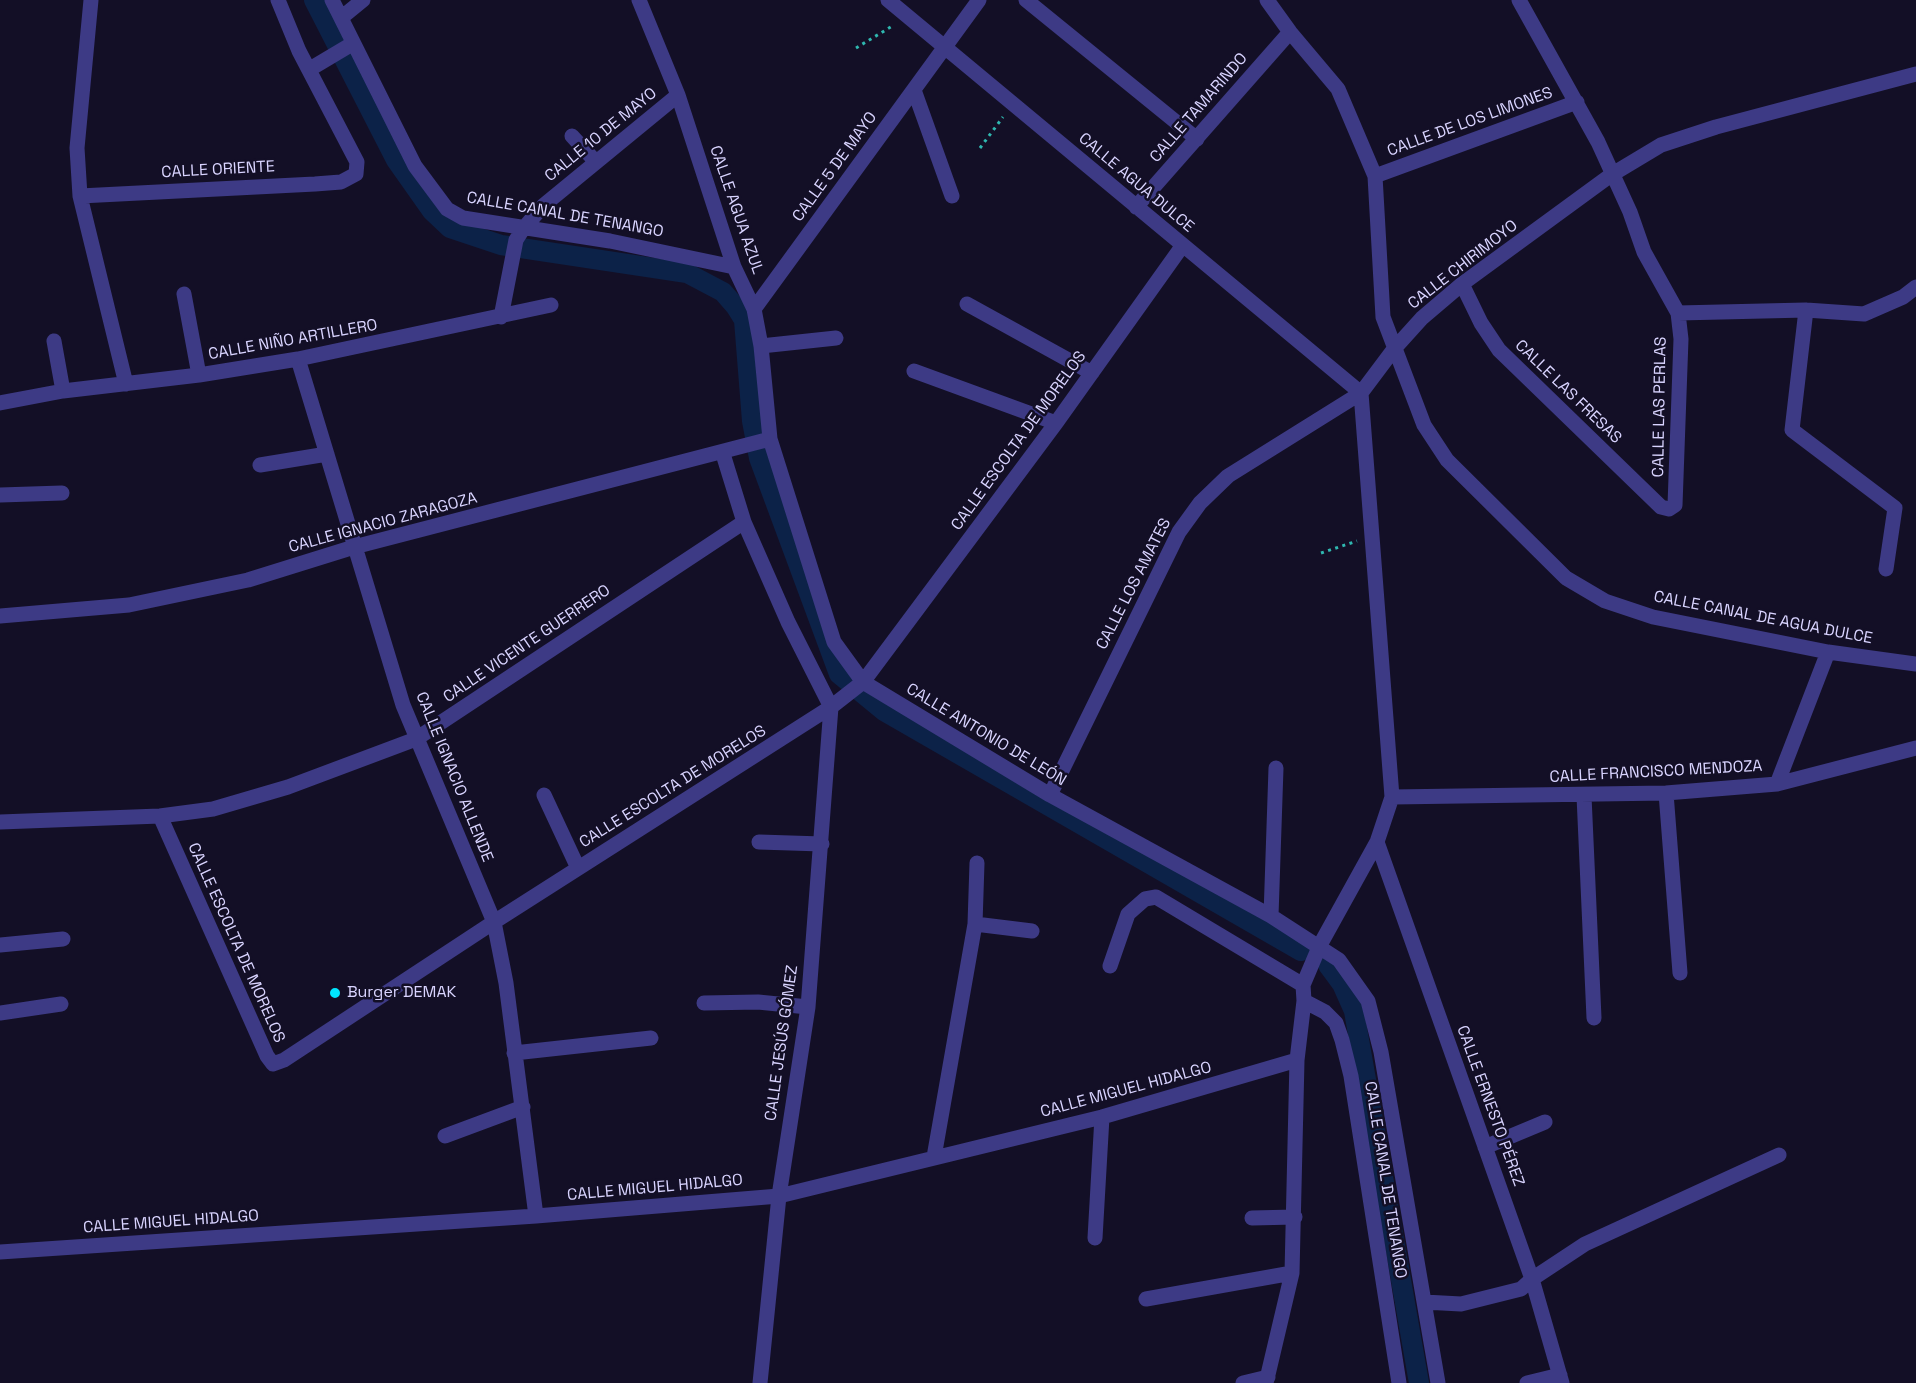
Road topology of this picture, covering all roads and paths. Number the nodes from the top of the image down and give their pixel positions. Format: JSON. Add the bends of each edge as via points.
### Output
{"nodes":[{"id":1,"x":91,"y":0,"type":"edge"},
{"id":2,"x":278,"y":0,"type":"edge"},
{"id":3,"x":333,"y":0,"type":"edge"},
{"id":4,"x":363,"y":0,"type":"edge"},
{"id":5,"x":639,"y":0,"type":"edge"},
{"id":6,"x":888,"y":0,"type":"edge"},
{"id":7,"x":979,"y":0,"type":"edge"},
{"id":8,"x":1026,"y":0,"type":"edge"},
{"id":9,"x":1268,"y":0,"type":"edge"},
{"id":10,"x":1519,"y":0,"type":"edge"},
{"id":11,"x":909,"y":17,"type":"junction"},
{"id":12,"x":341,"y":18,"type":"junction"},
{"id":13,"x":1290,"y":33,"type":"junction"},
{"id":14,"x":346,"y":47,"type":"junction"},
{"id":15,"x":947,"y":47,"type":"junction"},
{"id":16,"x":856,"y":48,"type":"dead end"},
{"id":17,"x":310,"y":69,"type":"junction"},
{"id":18,"x":1916,"y":74,"type":"edge"},
{"id":19,"x":914,"y":90,"type":"junction"},
{"id":20,"x":678,"y":95,"type":"junction"},
{"id":21,"x":1577,"y":102,"type":"junction"},
{"id":22,"x":1013,"y":103,"type":"junction"},
{"id":23,"x":572,"y":136,"type":"dead end"},
{"id":24,"x":1197,"y":139,"type":"junction"},
{"id":25,"x":980,"y":148,"type":"dead end"},
{"id":26,"x":596,"y":162,"type":"junction"},
{"id":27,"x":1611,"y":175,"type":"junction"},
{"id":28,"x":1375,"y":176,"type":"junction"},
{"id":29,"x":80,"y":196,"type":"junction"},
{"id":30,"x":952,"y":196,"type":"dead end"},
{"id":31,"x":1136,"y":207,"type":"junction"},
{"id":32,"x":519,"y":234,"type":"junction"},
{"id":33,"x":1183,"y":245,"type":"junction"},
{"id":34,"x":734,"y":267,"type":"junction"},
{"id":35,"x":1462,"y":284,"type":"junction"},
{"id":36,"x":1916,"y":287,"type":"edge"},
{"id":37,"x":184,"y":294,"type":"dead end"},
{"id":38,"x":967,"y":304,"type":"dead end"},
{"id":39,"x":551,"y":305,"type":"dead end"},
{"id":40,"x":754,"y":309,"type":"junction"},
{"id":41,"x":1806,"y":309,"type":"junction"},
{"id":42,"x":1678,"y":313,"type":"junction"},
{"id":43,"x":501,"y":317,"type":"junction"},
{"id":44,"x":836,"y":339,"type":"dead end"},
{"id":45,"x":54,"y":341,"type":"dead end"},
{"id":46,"x":761,"y":346,"type":"junction"},
{"id":47,"x":1394,"y":349,"type":"junction"},
{"id":48,"x":298,"y":359,"type":"junction"},
{"id":49,"x":914,"y":372,"type":"dead end"},
{"id":50,"x":1092,"y":373,"type":"junction"},
{"id":51,"x":199,"y":375,"type":"junction"},
{"id":52,"x":126,"y":384,"type":"junction"},
{"id":53,"x":63,"y":391,"type":"junction"},
{"id":54,"x":1361,"y":393,"type":"junction"},
{"id":55,"x":0,"y":403,"type":"edge"},
{"id":56,"x":1056,"y":423,"type":"junction"},
{"id":57,"x":764,"y":442,"type":"junction"},
{"id":58,"x":727,"y":452,"type":"junction"},
{"id":59,"x":327,"y":453,"type":"junction"},
{"id":60,"x":260,"y":465,"type":"dead end"},
{"id":61,"x":62,"y":493,"type":"dead end"},
{"id":62,"x":0,"y":495,"type":"edge"},
{"id":63,"x":1669,"y":509,"type":"joint"},
{"id":64,"x":744,"y":522,"type":"junction"},
{"id":65,"x":1373,"y":536,"type":"junction"},
{"id":66,"x":354,"y":547,"type":"junction"},
{"id":67,"x":1322,"y":553,"type":"dead end"},
{"id":68,"x":1886,"y":569,"type":"dead end"},
{"id":69,"x":0,"y":616,"type":"edge"},
{"id":70,"x":1828,"y":652,"type":"junction"},
{"id":71,"x":1916,"y":664,"type":"edge"},
{"id":72,"x":859,"y":685,"type":"junction"},
{"id":73,"x":836,"y":704,"type":"junction"},
{"id":74,"x":416,"y":739,"type":"junction"},
{"id":75,"x":1916,"y":748,"type":"edge"},
{"id":76,"x":1276,"y":768,"type":"dead end"},
{"id":77,"x":1777,"y":784,"type":"junction"},
{"id":78,"x":1666,"y":793,"type":"junction"},
{"id":79,"x":544,"y":795,"type":"dead end"},
{"id":80,"x":1050,"y":795,"type":"junction"},
{"id":81,"x":1584,"y":796,"type":"junction"},
{"id":82,"x":1392,"y":797,"type":"junction"},
{"id":83,"x":160,"y":816,"type":"junction"},
{"id":84,"x":0,"y":822,"type":"edge"},
{"id":85,"x":759,"y":842,"type":"dead end"},
{"id":86,"x":1377,"y":842,"type":"junction"},
{"id":87,"x":822,"y":844,"type":"junction"},
{"id":88,"x":977,"y":863,"type":"dead end"},
{"id":89,"x":578,"y":868,"type":"junction"},
{"id":90,"x":1271,"y":916,"type":"junction"},
{"id":91,"x":494,"y":922,"type":"junction"},
{"id":92,"x":975,"y":924,"type":"junction"},
{"id":93,"x":1032,"y":931,"type":"dead end"},
{"id":94,"x":63,"y":939,"type":"dead end"},
{"id":95,"x":0,"y":945,"type":"edge"},
{"id":96,"x":1320,"y":945,"type":"junction"},
{"id":97,"x":1110,"y":966,"type":"dead end"},
{"id":98,"x":1308,"y":973,"type":"junction"},
{"id":99,"x":1680,"y":973,"type":"dead end"},
{"id":100,"x":1304,"y":1001,"type":"junction"},
{"id":101,"x":704,"y":1003,"type":"dead end"},
{"id":102,"x":61,"y":1004,"type":"dead end"},
{"id":103,"x":808,"y":1008,"type":"junction"},
{"id":104,"x":0,"y":1013,"type":"edge"},
{"id":105,"x":1594,"y":1018,"type":"dead end"},
{"id":106,"x":651,"y":1038,"type":"dead end"},
{"id":107,"x":514,"y":1053,"type":"junction"},
{"id":108,"x":1297,"y":1060,"type":"junction"},
{"id":109,"x":523,"y":1107,"type":"junction"},
{"id":110,"x":1102,"y":1117,"type":"junction"},
{"id":111,"x":1545,"y":1122,"type":"dead end"},
{"id":112,"x":445,"y":1136,"type":"dead end"},
{"id":113,"x":1485,"y":1147,"type":"junction"},
{"id":114,"x":1779,"y":1155,"type":"dead end"},
{"id":115,"x":934,"y":1157,"type":"junction"},
{"id":116,"x":779,"y":1196,"type":"junction"},
{"id":117,"x":536,"y":1216,"type":"junction"},
{"id":118,"x":1295,"y":1217,"type":"junction"},
{"id":119,"x":1252,"y":1218,"type":"dead end"},
{"id":120,"x":1095,"y":1238,"type":"dead end"},
{"id":121,"x":0,"y":1252,"type":"edge"},
{"id":122,"x":1292,"y":1273,"type":"junction"},
{"id":123,"x":1532,"y":1279,"type":"junction"},
{"id":124,"x":1146,"y":1299,"type":"dead end"},
{"id":125,"x":1424,"y":1302,"type":"junction"},
{"id":126,"x":1561,"y":1379,"type":"edge"},
{"id":127,"x":1267,"y":1380,"type":"edge"},
{"id":128,"x":760,"y":1383,"type":"edge"},
{"id":129,"x":1243,"y":1383,"type":"edge"},
{"id":130,"x":1399,"y":1383,"type":"edge"},
{"id":131,"x":1438,"y":1383,"type":"edge"},
{"id":132,"x":1527,"y":1383,"type":"edge"}],
"edges":[{"from":1,"to":29,"type":"street","via":[[77,148]]},
{"from":2,"to":17,"type":"street"},
{"from":3,"to":12,"type":"street","name":"CALLE CANAL DE TENANGO"},
{"from":4,"to":12,"type":"street"},
{"from":5,"to":20,"type":"street","name":"CALLE AGUA AZUL"},
{"from":6,"to":11,"type":"street","name":"CALLE AGUA DULCE"},
{"from":7,"to":15,"type":"street","name":"CALLE 5 DE MAYO"},
{"from":8,"to":24,"type":"street"},
{"from":9,"to":13,"type":"street","name":"CALLE CANAL DE AGUA DULCE"},
{"from":10,"to":21,"type":"street","name":"CALLE LAS PERLAS"},
{"from":11,"to":15,"type":"street","name":"CALLE AGUA DULCE"},
{"from":11,"to":16,"type":"path"},
{"from":12,"to":14,"type":"street","name":"CALLE CANAL DE TENANGO"},
{"from":13,"to":24,"type":"street","name":"CALLE TAMARINDO"},
{"from":13,"to":28,"type":"street","name":"CALLE CANAL DE AGUA DULCE","via":[[1338,89]]},
{"from":14,"to":17,"type":"street"},
{"from":14,"to":32,"type":"street","name":"CALLE CANAL DE TENANGO","via":[[415,166],[447,208],[463,218]]},
{"from":15,"to":19,"type":"street","name":"CALLE 5 DE MAYO"},
{"from":15,"to":22,"type":"street","name":"CALLE AGUA DULCE"},
{"from":17,"to":29,"type":"street","name":"CALLE ORIENTE","via":[[357,162],[356,174],[341,182]]},
{"from":18,"to":27,"type":"street","name":"CALLE CHIRIMOYO","via":[[1661,144]]},
{"from":19,"to":30,"type":"street"},
{"from":19,"to":40,"type":"street","name":"CALLE 5 DE MAYO"},
{"from":20,"to":26,"type":"street","name":"CALLE 10 DE MAYO"},
{"from":20,"to":34,"type":"street","name":"CALLE AGUA AZUL"},
{"from":21,"to":27,"type":"street","name":"CALLE LAS PERLAS"},
{"from":21,"to":28,"type":"street","name":"CALLE DE LOS LIMONES"},
{"from":22,"to":25,"type":"path"},
{"from":22,"to":31,"type":"street","name":"CALLE AGUA DULCE"},
{"from":23,"to":26,"type":"street"},
{"from":24,"to":31,"type":"street","name":"CALLE TAMARINDO"},
{"from":26,"to":32,"type":"street","name":"CALLE 10 DE MAYO","via":[[544,205]]},
{"from":27,"to":35,"type":"street","name":"CALLE CHIRIMOYO"},
{"from":27,"to":42,"type":"street","name":"CALLE LAS PERLAS","via":[[1644,252]]},
{"from":28,"to":47,"type":"street","name":"CALLE CANAL DE AGUA DULCE","via":[[1383,317]]},
{"from":29,"to":52,"type":"street"},
{"from":31,"to":33,"type":"street","name":"CALLE AGUA DULCE"},
{"from":32,"to":34,"type":"street","name":"CALLE CANAL DE TENANGO","via":[[621,243]]},
{"from":32,"to":43,"type":"street"},
{"from":33,"to":50,"type":"street","name":"CALLE ESCOLTA DE MORELOS"},
{"from":33,"to":54,"type":"street","name":"CALLE AGUA DULCE"},
{"from":34,"to":40,"type":"street","name":"CALLE AGUA AZUL"},
{"from":35,"to":47,"type":"street","name":"CALLE CHIRIMOYO","via":[[1422,318]]},
{"from":35,"to":63,"type":"street","name":"CALLE LAS FRESAS","via":[[1499,350],[1661,507]]},
{"from":36,"to":41,"type":"street","via":[[1894,302],[1864,314]]},
{"from":37,"to":51,"type":"street"},
{"from":38,"to":50,"type":"street"},
{"from":39,"to":43,"type":"street"},
{"from":40,"to":46,"type":"street","name":"CALLE AGUA AZUL"},
{"from":41,"to":42,"type":"street"},
{"from":41,"to":68,"type":"street","via":[[1792,430],[1895,508]]},
{"from":42,"to":63,"type":"street","name":"CALLE LAS PERLAS","via":[[1681,339],[1676,499]]},
{"from":43,"to":48,"type":"street","name":"CALLE NIÑO ARTILLERO"},
{"from":44,"to":46,"type":"street"},
{"from":45,"to":53,"type":"street"},
{"from":46,"to":57,"type":"street","name":"CALLE AGUA AZUL"},
{"from":47,"to":54,"type":"street","name":"CALLE CHIRIMOYO"},
{"from":47,"to":70,"type":"street","name":"CALLE CANAL DE AGUA DULCE","via":[[1424,425],[1447,460],[1566,578],[1605,601],[1653,617]]},
{"from":48,"to":51,"type":"street","name":"CALLE NIÑO ARTILLERO"},
{"from":48,"to":59,"type":"street","name":"CALLE IGNACIO ALLENDE"},
{"from":49,"to":56,"type":"street"},
{"from":50,"to":56,"type":"street","name":"CALLE ESCOLTA DE MORELOS"},
{"from":51,"to":52,"type":"street","name":"CALLE NIÑO ARTILLERO"},
{"from":52,"to":53,"type":"street","name":"CALLE NIÑO ARTILLERO"},
{"from":53,"to":55,"type":"street","name":"CALLE NIÑO ARTILLERO"},
{"from":54,"to":65,"type":"street"},
{"from":54,"to":80,"type":"street","name":"CALLE LOS AMATES","via":[[1228,476],[1200,503],[1179,532]]},
{"from":56,"to":72,"type":"street","name":"CALLE ESCOLTA DE MORELOS"},
{"from":57,"to":58,"type":"street","name":"CALLE IGNACIO ZARAGOZA"},
{"from":57,"to":72,"type":"street","name":"CALLE ANTONIO DE LEÓN","via":[[834,642]]},
{"from":58,"to":64,"type":"street"},
{"from":58,"to":66,"type":"street","name":"CALLE IGNACIO ZARAGOZA"},
{"from":59,"to":60,"type":"street"},
{"from":59,"to":66,"type":"street","name":"CALLE IGNACIO ALLENDE"},
{"from":61,"to":62,"type":"street"},
{"from":64,"to":73,"type":"street","via":[[789,622]]},
{"from":64,"to":74,"type":"street","name":"CALLE VICENTE GUERRERO"},
{"from":65,"to":67,"type":"path"},
{"from":65,"to":82,"type":"street"},
{"from":66,"to":69,"type":"street","name":"CALLE IGNACIO ZARAGOZA","via":[[248,580],[129,605]]},
{"from":66,"to":74,"type":"street","name":"CALLE IGNACIO ALLENDE"},
{"from":70,"to":71,"type":"street","name":"CALLE CANAL DE AGUA DULCE"},
{"from":70,"to":77,"type":"street"},
{"from":72,"to":73,"type":"street","name":"CALLE ESCOLTA DE MORELOS"},
{"from":72,"to":80,"type":"street","name":"CALLE ANTONIO DE LEÓN"},
{"from":73,"to":87,"type":"street","name":"CALLE JESÚS GÓMEZ"},
{"from":73,"to":89,"type":"street","name":"CALLE ESCOLTA DE MORELOS"},
{"from":74,"to":83,"type":"street","name":"CALLE VICENTE GUERRERO","via":[[288,788],[213,809]]},
{"from":74,"to":91,"type":"street","name":"CALLE IGNACIO ALLENDE"},
{"from":75,"to":77,"type":"street","name":"CALLE FRANCISCO MENDOZA"},
{"from":76,"to":90,"type":"street"},
{"from":77,"to":78,"type":"street","name":"CALLE FRANCISCO MENDOZA"},
{"from":78,"to":81,"type":"street","name":"CALLE FRANCISCO MENDOZA"},
{"from":78,"to":99,"type":"street"},
{"from":79,"to":89,"type":"street"},
{"from":80,"to":90,"type":"street","name":"CALLE ANTONIO DE LEÓN"},
{"from":81,"to":82,"type":"street","name":"CALLE FRANCISCO MENDOZA"},
{"from":81,"to":105,"type":"street"},
{"from":82,"to":86,"type":"street"},
{"from":83,"to":84,"type":"street","name":"CALLE VICENTE GUERRERO"},
{"from":83,"to":91,"type":"street","name":"CALLE ESCOLTA DE MORELOS","via":[[273,1064]]},
{"from":85,"to":87,"type":"street"},
{"from":86,"to":96,"type":"street"},
{"from":86,"to":113,"type":"street","name":"CALLE ERNESTO PÉREZ"},
{"from":87,"to":103,"type":"street","name":"CALLE JESÚS GÓMEZ"},
{"from":88,"to":92,"type":"street"},
{"from":89,"to":91,"type":"street","name":"CALLE ESCOLTA DE MORELOS"},
{"from":90,"to":96,"type":"street","name":"CALLE ANTONIO DE LEÓN"},
{"from":91,"to":107,"type":"street","name":"CALLE IGNACIO ALLENDE"},
{"from":92,"to":93,"type":"street"},
{"from":92,"to":115,"type":"street"},
{"from":94,"to":95,"type":"street"},
{"from":96,"to":98,"type":"street"},
{"from":96,"to":125,"type":"street","name":"CALLE ANTONIO DE LEÓN","via":[[1339,960],[1368,1001],[1381,1052]]},
{"from":97,"to":98,"type":"street","via":[[1128,914],[1145,899],[1156,897]]},
{"from":98,"to":100,"type":"street"},
{"from":100,"to":108,"type":"street"},
{"from":100,"to":130,"type":"street","name":"CALLE CANAL DE TENANGO","via":[[1336,1023],[1351,1076]]},
{"from":101,"to":103,"type":"street","via":[[758,1002]]},
{"from":102,"to":104,"type":"street"},
{"from":103,"to":116,"type":"street","name":"CALLE JESÚS GÓMEZ"},
{"from":106,"to":107,"type":"street"},
{"from":107,"to":109,"type":"street","name":"CALLE IGNACIO ALLENDE"},
{"from":108,"to":110,"type":"street","name":"CALLE MIGUEL HIDALGO"},
{"from":108,"to":118,"type":"street"},
{"from":109,"to":112,"type":"street"},
{"from":109,"to":117,"type":"street","name":"CALLE IGNACIO ALLENDE"},
{"from":110,"to":115,"type":"street","name":"CALLE MIGUEL HIDALGO"},
{"from":110,"to":120,"type":"street"},
{"from":111,"to":113,"type":"street"},
{"from":113,"to":123,"type":"street","name":"CALLE ERNESTO PÉREZ"},
{"from":114,"to":123,"type":"street","via":[[1585,1244]]},
{"from":115,"to":116,"type":"street","name":"CALLE MIGUEL HIDALGO"},
{"from":116,"to":117,"type":"street","name":"CALLE MIGUEL HIDALGO"},
{"from":116,"to":128,"type":"street","name":"CALLE JESÚS GÓMEZ"},
{"from":117,"to":121,"type":"street","name":"CALLE MIGUEL HIDALGO"},
{"from":118,"to":119,"type":"street"},
{"from":118,"to":122,"type":"street"},
{"from":122,"to":124,"type":"street"},
{"from":122,"to":127,"type":"street"},
{"from":123,"to":125,"type":"street","via":[[1521,1289],[1461,1304]]},
{"from":123,"to":126,"type":"street","name":"CALLE ERNESTO PÉREZ"},
{"from":125,"to":131,"type":"street","name":"CALLE ANTONIO DE LEÓN"},
{"from":126,"to":132,"type":"street"},
{"from":127,"to":129,"type":"street"}]}
